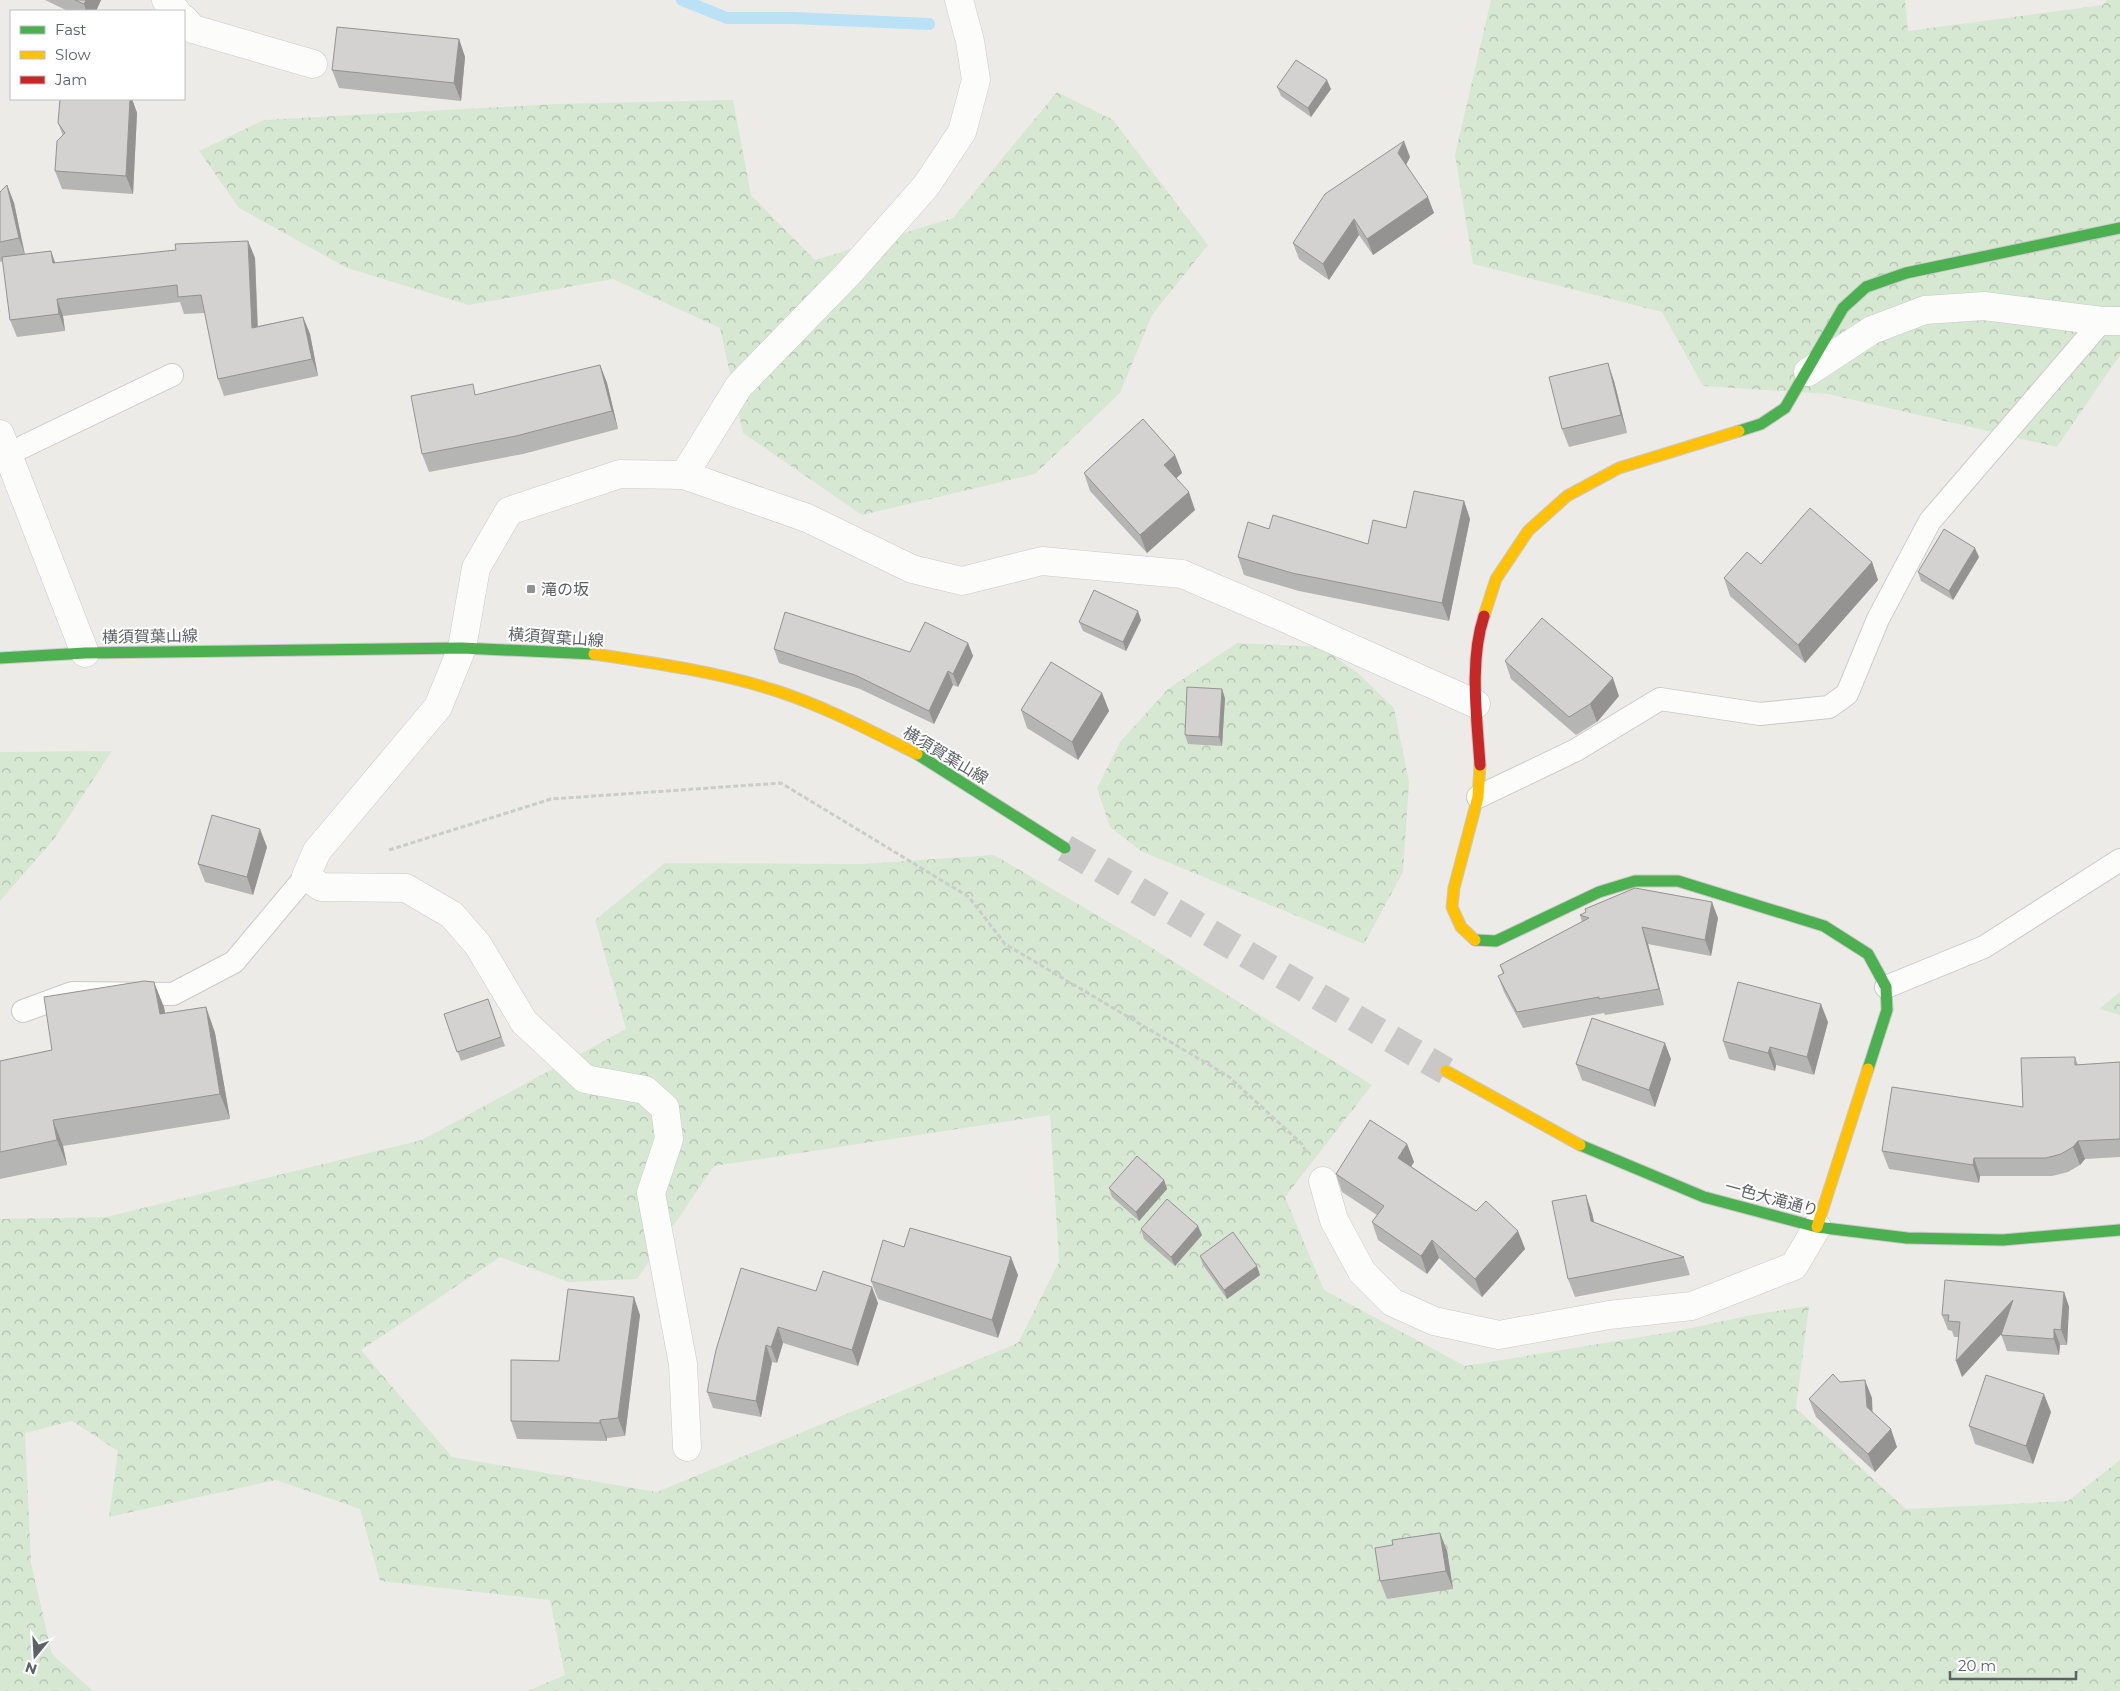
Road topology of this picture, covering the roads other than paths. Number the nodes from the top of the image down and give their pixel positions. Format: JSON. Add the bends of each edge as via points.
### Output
{"nodes":[{"id":1,"x":166,"y":0,"type":"edge"},
{"id":2,"x":958,"y":0,"type":"edge"},
{"id":3,"x":175,"y":10,"type":"edge"},
{"id":4,"x":185,"y":20,"type":"edge"},
{"id":5,"x":313,"y":64,"type":"dead end"},
{"id":6,"x":2120,"y":228,"type":"edge"},
{"id":7,"x":2111,"y":321,"type":"edge"},
{"id":8,"x":1808,"y":372,"type":"junction"},
{"id":9,"x":172,"y":375,"type":"dead end"},
{"id":10,"x":4,"y":444,"type":"edge"},
{"id":11,"x":684,"y":475,"type":"junction"},
{"id":12,"x":462,"y":648,"type":"junction"},
{"id":13,"x":85,"y":653,"type":"junction"},
{"id":14,"x":0,"y":658,"type":"edge"},
{"id":15,"x":1476,"y":704,"type":"junction"},
{"id":16,"x":1478,"y":797,"type":"junction"},
{"id":17,"x":1065,"y":848,"type":"tunnel mouth"},
{"id":18,"x":2120,"y":860,"type":"edge"},
{"id":19,"x":306,"y":876,"type":"junction"},
{"id":20,"x":1886,"y":988,"type":"junction"},
{"id":21,"x":23,"y":1011,"type":"dead end"},
{"id":22,"x":1446,"y":1071,"type":"tunnel mouth"},
{"id":23,"x":1323,"y":1181,"type":"road end"},
{"id":24,"x":1817,"y":1227,"type":"junction"},
{"id":25,"x":2120,"y":1230,"type":"edge"},
{"id":26,"x":686,"y":1447,"type":"dead end"}],
"edges":[{"from":1,"to":3,"type":"street"},
{"from":2,"to":11,"type":"street","via":[[970,41],[976,80],[962,132],[926,186],[849,273],[739,386]]},
{"from":4,"to":5,"type":"street","via":[[193,29]]},
{"from":6,"to":8,"type":"street","via":[[1906,273],[1866,287],[1843,308]]},
{"from":7,"to":8,"type":"street","via":[[1984,306],[1925,310],[1872,330]]},
{"from":7,"to":16,"type":"lane","via":[[1930,521],[1878,619],[1847,694],[1829,707],[1760,714],[1660,699],[1576,750]]},
{"from":8,"to":15,"type":"street","via":[[1785,408],[1761,424],[1619,468],[1567,496],[1528,531],[1496,579],[1477,636]]},
{"from":9,"to":10,"type":"lane"},
{"from":10,"to":13,"type":"street"},
{"from":11,"to":12,"type":"street","via":[[620,474],[509,511],[476,568]]},
{"from":11,"to":15,"type":"street","via":[[807,518],[912,569],[962,581],[1042,561],[1182,574]]},
{"from":12,"to":13,"type":"street","name":"横須賀葉山線"},
{"from":12,"to":17,"type":"street","name":"横須賀葉山線","via":[[580,652],[688,668],[777,691],[851,720],[920,756]]},
{"from":12,"to":19,"type":"street","via":[[438,707],[317,851]]},
{"from":13,"to":14,"type":"street","name":"横須賀葉山線"},
{"from":15,"to":16,"type":"street","via":[[1480,767]]},
{"from":16,"to":20,"type":"street","via":[[1452,907],[1461,927],[1476,941],[1496,941],[1599,892],[1635,881],[1678,881],[1824,926],[1868,954]]},
{"from":18,"to":20,"type":"lane","via":[[1984,947]]},
{"from":19,"to":21,"type":"lane","via":[[234,962],[172,994],[72,993]]},
{"from":19,"to":26,"type":"street","via":[[321,887],[406,888],[452,915],[478,946],[524,1022],[585,1079],[645,1090],[665,1108],[669,1139],[651,1193],[683,1364]]},
{"from":20,"to":24,"type":"street","via":[[1887,1010]]},
{"from":22,"to":24,"type":"street","name":"一色大滝通り","via":[[1570,1141],[1704,1197]]},
{"from":23,"to":24,"type":"street","via":[[1334,1220],[1362,1272],[1392,1302],[1434,1321],[1499,1335],[1609,1315],[1692,1306],[1794,1266]]},
{"from":24,"to":25,"type":"street","name":"一色大滝通り","via":[[1907,1238],[2003,1240]]}]}
